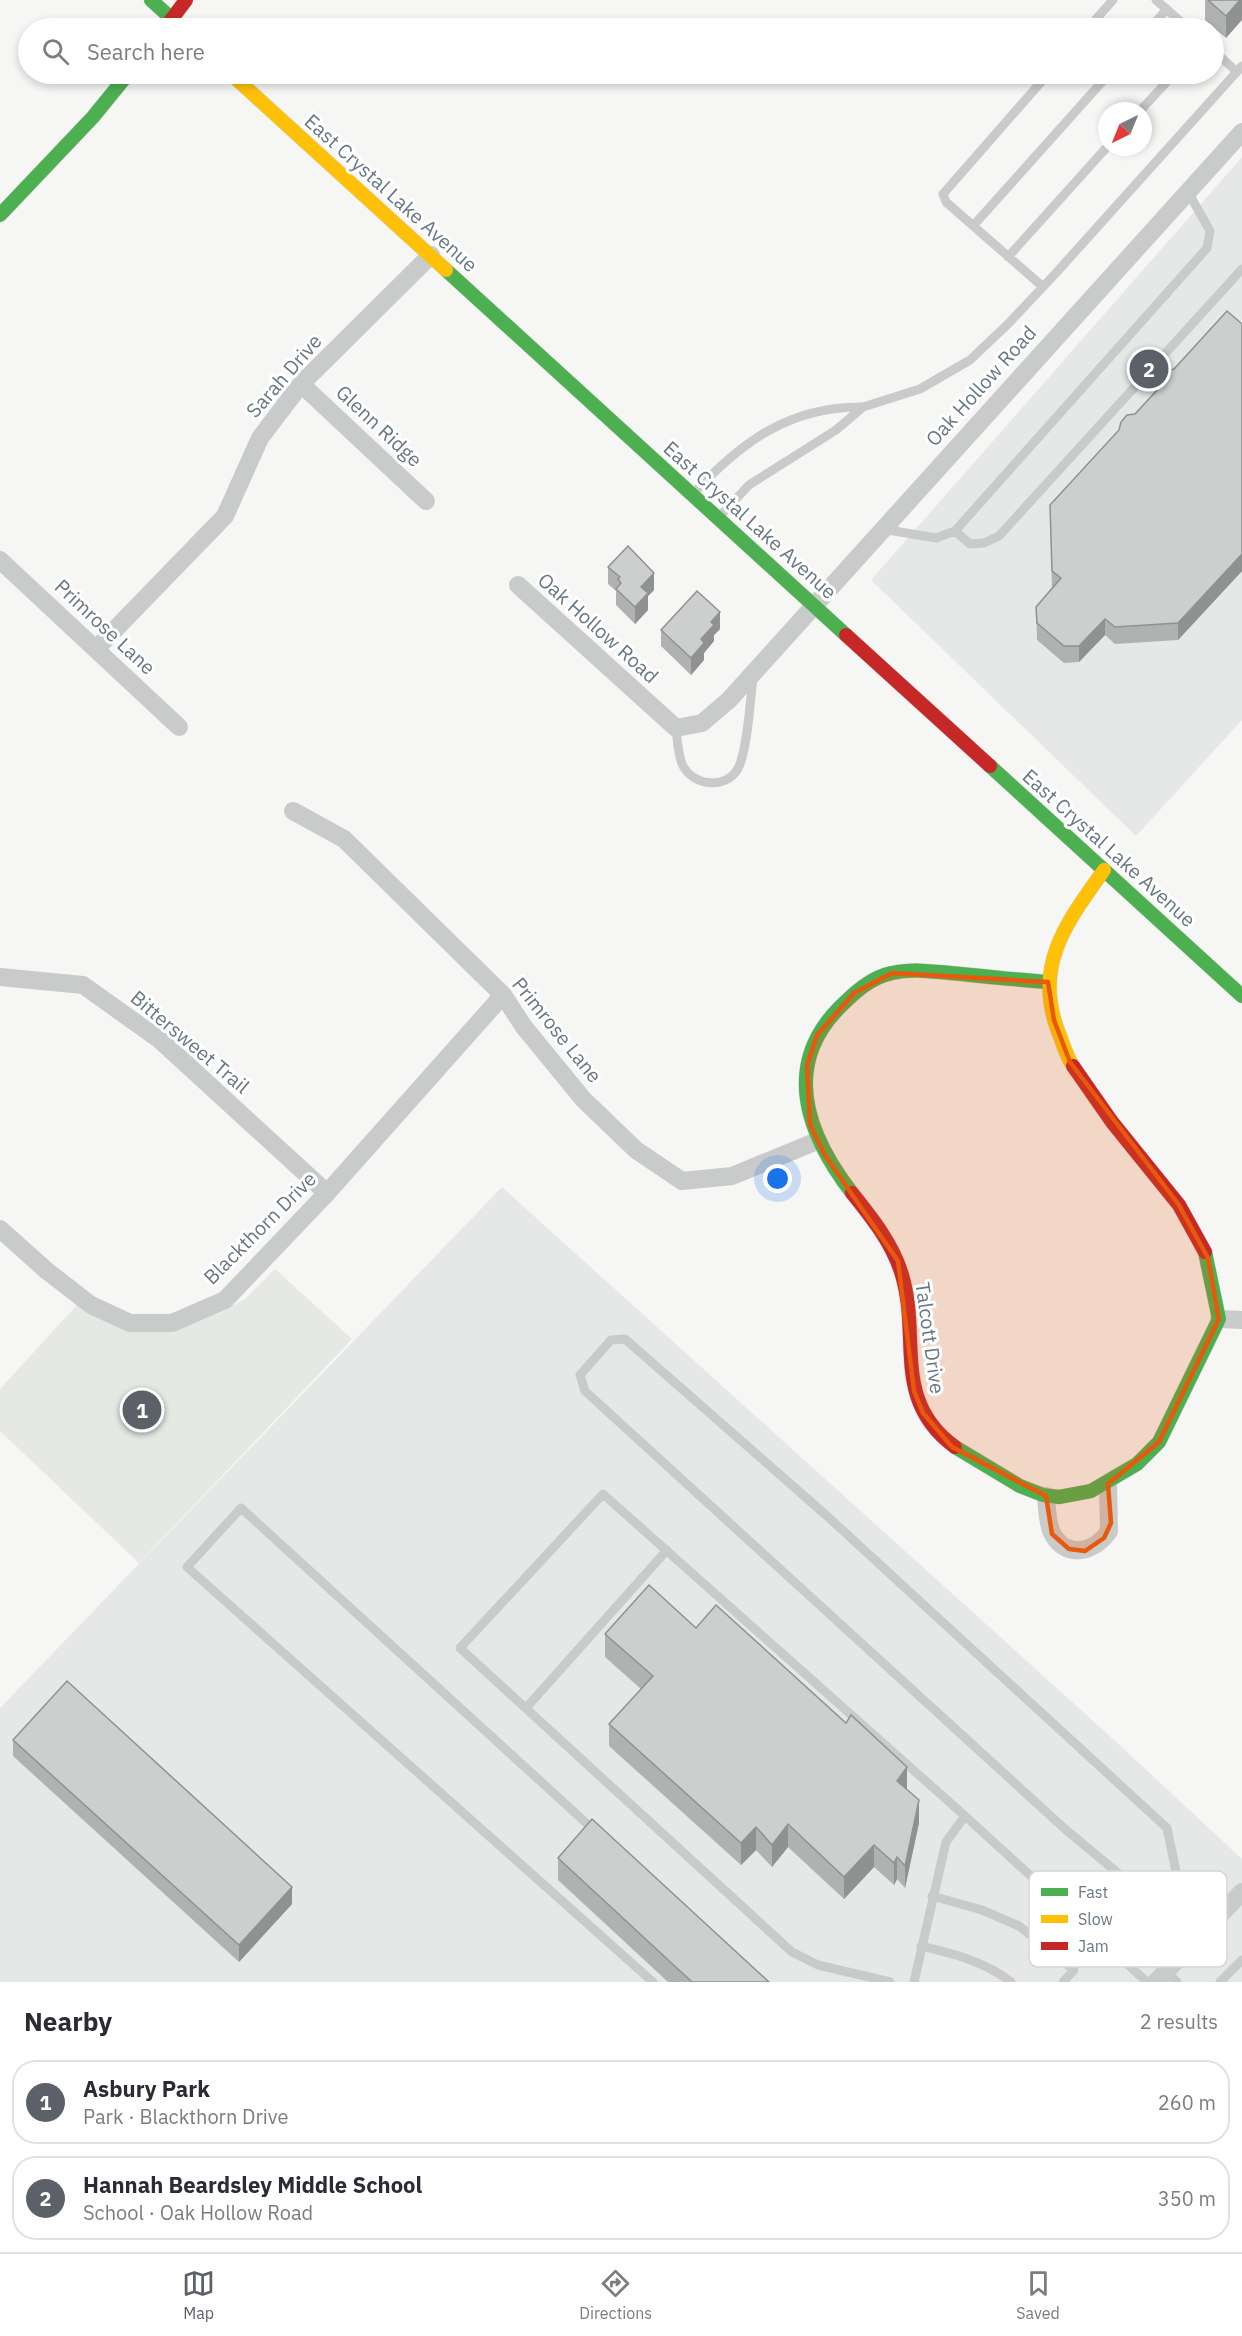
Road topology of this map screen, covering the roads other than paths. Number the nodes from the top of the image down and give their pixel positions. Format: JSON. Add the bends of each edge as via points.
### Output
{"nodes":[{"id":1,"x":151,"y":0,"type":"edge"},
{"id":2,"x":186,"y":0,"type":"edge"},
{"id":3,"x":1113,"y":0,"type":"edge"},
{"id":4,"x":1156,"y":0,"type":"edge"},
{"id":5,"x":1167,"y":9,"type":"junction"},
{"id":6,"x":166,"y":18,"type":"edge"},
{"id":7,"x":177,"y":18,"type":"edge"},
{"id":8,"x":1097,"y":18,"type":"edge"},
{"id":9,"x":1159,"y":18,"type":"edge"},
{"id":10,"x":1177,"y":18,"type":"edge"},
{"id":11,"x":1224,"y":58,"type":"edge"},
{"id":12,"x":1239,"y":69,"type":"edge"},
{"id":13,"x":120,"y":84,"type":"edge"},
{"id":14,"x":242,"y":84,"type":"edge"},
{"id":15,"x":1039,"y":84,"type":"edge"},
{"id":16,"x":1100,"y":84,"type":"edge"},
{"id":17,"x":1165,"y":84,"type":"edge"},
{"id":18,"x":1148,"y":102,"type":"edge"},
{"id":19,"x":1242,"y":132,"type":"edge"},
{"id":20,"x":1099,"y":156,"type":"edge"},
{"id":21,"x":1188,"y":191,"type":"junction"},
{"id":22,"x":0,"y":215,"type":"edge"},
{"id":23,"x":973,"y":226,"type":"junction"},
{"id":24,"x":430,"y":255,"type":"junction"},
{"id":25,"x":1008,"y":256,"type":"junction"},
{"id":26,"x":1242,"y":269,"type":"edge"},
{"id":27,"x":1043,"y":287,"type":"junction"},
{"id":28,"x":302,"y":384,"type":"junction"},
{"id":29,"x":863,"y":407,"type":"junction"},
{"id":30,"x":693,"y":494,"type":"junction"},
{"id":31,"x":426,"y":501,"type":"dead end"},
{"id":32,"x":718,"y":518,"type":"junction"},
{"id":33,"x":882,"y":529,"type":"junction"},
{"id":34,"x":956,"y":531,"type":"junction"},
{"id":35,"x":0,"y":560,"type":"edge"},
{"id":36,"x":518,"y":585,"type":"dead end"},
{"id":37,"x":813,"y":605,"type":"junction"},
{"id":38,"x":96,"y":648,"type":"junction"},
{"id":39,"x":754,"y":672,"type":"junction"},
{"id":40,"x":179,"y":727,"type":"dead end"},
{"id":41,"x":676,"y":728,"type":"junction"},
{"id":42,"x":293,"y":811,"type":"dead end"},
{"id":43,"x":1104,"y":870,"type":"junction"},
{"id":44,"x":0,"y":977,"type":"edge"},
{"id":45,"x":1048,"y":982,"type":"junction"},
{"id":46,"x":1241,"y":994,"type":"edge"},
{"id":47,"x":503,"y":996,"type":"junction"},
{"id":48,"x":817,"y":1141,"type":"junction"},
{"id":49,"x":327,"y":1193,"type":"junction"},
{"id":50,"x":0,"y":1229,"type":"edge"},
{"id":51,"x":1219,"y":1319,"type":"junction"},
{"id":52,"x":1242,"y":1320,"type":"edge"},
{"id":53,"x":1108,"y":1484,"type":"junction"},
{"id":54,"x":1046,"y":1496,"type":"junction"},
{"id":55,"x":667,"y":1550,"type":"junction"},
{"id":56,"x":525,"y":1708,"type":"junction"},
{"id":57,"x":965,"y":1816,"type":"junction"},
{"id":58,"x":602,"y":1837,"type":"edge"},
{"id":59,"x":1116,"y":1871,"type":"edge"},
{"id":60,"x":1176,"y":1871,"type":"edge"},
{"id":61,"x":1029,"y":1875,"type":"edge"},
{"id":62,"x":1242,"y":1892,"type":"edge"},
{"id":63,"x":932,"y":1896,"type":"junction"},
{"id":64,"x":1227,"y":1908,"type":"edge"},
{"id":65,"x":1029,"y":1934,"type":"edge"},
{"id":66,"x":921,"y":1946,"type":"junction"},
{"id":67,"x":1242,"y":1960,"type":"edge"},
{"id":68,"x":1070,"y":1967,"type":"edge"},
{"id":69,"x":1130,"y":1967,"type":"edge"},
{"id":70,"x":653,"y":1982,"type":"edge"},
{"id":71,"x":890,"y":1982,"type":"edge"},
{"id":72,"x":914,"y":1982,"type":"edge"},
{"id":73,"x":1011,"y":1982,"type":"edge"},
{"id":74,"x":1063,"y":1982,"type":"edge"},
{"id":75,"x":1146,"y":1982,"type":"edge"},
{"id":76,"x":1220,"y":1982,"type":"edge"}],
"edges":[{"from":1,"to":6,"type":"street"},
{"from":2,"to":7,"type":"street"},
{"from":3,"to":8,"type":"lane"},
{"from":4,"to":5,"type":"lane"},
{"from":5,"to":9,"type":"lane"},
{"from":5,"to":10,"type":"lane"},
{"from":11,"to":12,"type":"lane"},
{"from":12,"to":27,"type":"lane"},
{"from":13,"to":22,"type":"street"},
{"from":14,"to":24,"type":"street","name":"East Crystal Lake Avenue"},
{"from":15,"to":23,"type":"lane","via":[[943,194],[946,202]]},
{"from":16,"to":23,"type":"lane"},
{"from":17,"to":18,"type":"lane"},
{"from":19,"to":21,"type":"street","name":"Oak Hollow Road"},
{"from":20,"to":25,"type":"lane"},
{"from":21,"to":33,"type":"street","name":"Oak Hollow Road"},
{"from":21,"to":34,"type":"lane","via":[[1210,231],[1207,248]]},
{"from":23,"to":25,"type":"lane"},
{"from":24,"to":28,"type":"street","name":"Sarah Drive"},
{"from":24,"to":30,"type":"street","name":"East Crystal Lake Avenue"},
{"from":25,"to":27,"type":"lane"},
{"from":26,"to":34,"type":"lane","via":[[999,536],[970,544]]},
{"from":27,"to":29,"type":"lane","via":[[970,360],[920,389]]},
{"from":28,"to":31,"type":"street","name":"Glenn Ridge"},
{"from":28,"to":38,"type":"street","name":"Sarah Drive","via":[[260,438],[225,516]]},
{"from":29,"to":30,"type":"lane","via":[[809,412],[780,424],[754,438],[720,465]]},
{"from":29,"to":32,"type":"lane","via":[[836,430],[749,485]]},
{"from":30,"to":32,"type":"street","name":"East Crystal Lake Avenue"},
{"from":32,"to":37,"type":"street","name":"East Crystal Lake Avenue"},
{"from":33,"to":34,"type":"lane","via":[[936,538]]},
{"from":33,"to":37,"type":"street","name":"Oak Hollow Road"},
{"from":35,"to":38,"type":"street","name":"Primrose Lane"},
{"from":36,"to":41,"type":"street","name":"Oak Hollow Road"},
{"from":37,"to":39,"type":"street","name":"Oak Hollow Road"},
{"from":37,"to":43,"type":"street","name":"East Crystal Lake Avenue"},
{"from":38,"to":40,"type":"street","name":"Primrose Lane"},
{"from":39,"to":41,"type":"street","name":"Oak Hollow Road","via":[[702,723]]},
{"from":39,"to":41,"type":"lane","via":[[740,766],[725,781],[708,784],[692,777],[682,765]]},
{"from":42,"to":47,"type":"street","name":"Primrose Lane","via":[[344,839]]},
{"from":43,"to":45,"type":"street","via":[[1067,923],[1056,946]]},
{"from":43,"to":46,"type":"street","name":"East Crystal Lake Avenue"},
{"from":44,"to":49,"type":"street","name":"Bittersweet Trail","via":[[83,985],[160,1040]]},
{"from":45,"to":48,"type":"street","name":"Talcott Drive","via":[[911,971],[892,973],[868,983],[827,1018],[812,1046],[807,1065],[807,1110]]},
{"from":45,"to":51,"type":"street","via":[[1054,1020],[1071,1062],[1112,1122],[1179,1205],[1208,1258]]},
{"from":47,"to":48,"type":"street","name":"Primrose Lane","via":[[583,1099],[636,1150],[682,1181],[732,1176]]},
{"from":47,"to":49,"type":"street","name":"Blackthorn Drive"},
{"from":48,"to":54,"type":"street","name":"Talcott Drive","via":[[898,1261],[906,1295],[914,1391],[928,1423],[952,1447],[1026,1489]]},
{"from":49,"to":50,"type":"street","name":"Blackthorn Drive","via":[[225,1300],[172,1323],[130,1323],[91,1305]]},
{"from":51,"to":52,"type":"street"},
{"from":51,"to":53,"type":"street","name":"Talcott Drive","via":[[1159,1442]]},
{"from":53,"to":54,"type":"street","name":"Talcott Drive","via":[[1078,1494]]},
{"from":53,"to":54,"type":"street","via":[[1109,1531],[1085,1551],[1069,1549],[1057,1539],[1049,1525]]},
{"from":55,"to":56,"type":"lane"},
{"from":55,"to":56,"type":"lane","via":[[603,1494],[460,1648]]},
{"from":55,"to":57,"type":"lane"},
{"from":56,"to":71,"type":"lane","via":[[792,1952],[818,1965]]},
{"from":57,"to":61,"type":"lane"},
{"from":57,"to":63,"type":"lane","via":[[946,1842]]},
{"from":58,"to":70,"type":"lane","via":[[241,1508],[188,1567]]},
{"from":59,"to":60,"type":"lane","via":[[1065,1829],[585,1391],[580,1375],[611,1340],[625,1339],[718,1418],[1167,1828]]},
{"from":62,"to":64,"type":"street"},
{"from":63,"to":65,"type":"lane","via":[[982,1910]]},
{"from":63,"to":66,"type":"lane"},
{"from":66,"to":72,"type":"lane"},
{"from":66,"to":73,"type":"lane","via":[[967,1956]]},
{"from":67,"to":76,"type":"lane"},
{"from":68,"to":74,"type":"lane","via":[[1074,1970]]},
{"from":69,"to":75,"type":"lane"}]}
